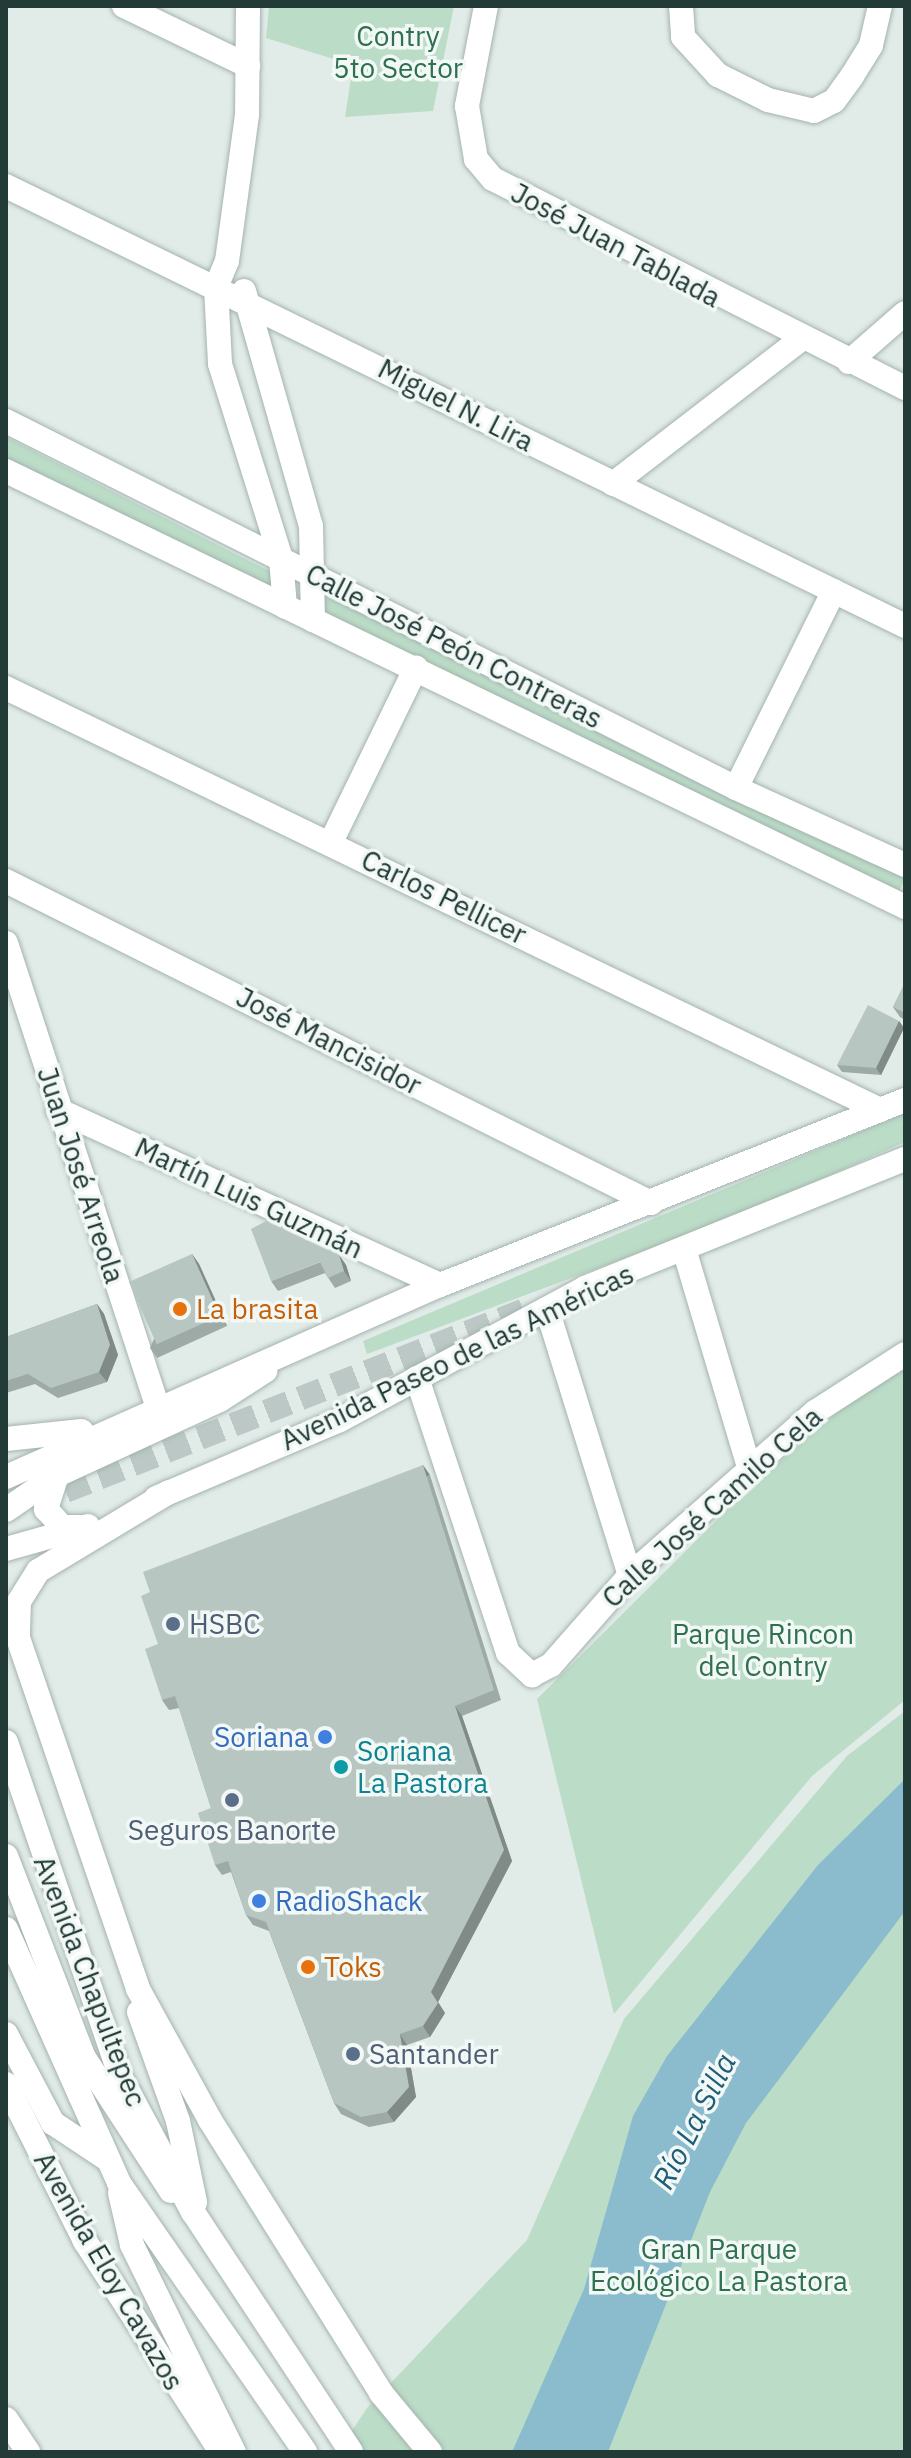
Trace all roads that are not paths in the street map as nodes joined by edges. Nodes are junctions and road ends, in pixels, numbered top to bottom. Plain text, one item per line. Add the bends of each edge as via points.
1 (124, 6) edge
2 (248, 6) edge
3 (486, 6) edge
4 (681, 6) edge
5 (880, 6) edge
6 (248, 66) junction
7 (6, 186) edge
8 (227, 261) junction
9 (216, 287) junction
10 (249, 300) junction
11 (905, 313) edge
12 (800, 340) junction
13 (849, 362) junction
14 (905, 388) edge
15 (6, 421) edge
16 (6, 471) edge
17 (613, 484) junction
18 (281, 559) junction
19 (315, 575) junction
20 (834, 591) junction
21 (285, 607) junction
22 (313, 620) junction
23 (905, 626) edge
24 (416, 668) junction
25 (6, 688) edge
26 (736, 788) junction
27 (331, 842) junction
28 (905, 865) edge
29 (6, 881) edge
30 (905, 907) edge
31 (6, 943) edge
32 (905, 1100) edge
33 (58, 1110) junction
34 (880, 1110) junction
35 (905, 1159) edge
36 (651, 1203) junction
37 (684, 1249) junction
38 (440, 1285) junction
39 (547, 1309) junction
40 (905, 1354) edge
41 (275, 1356) junction
42 (417, 1378) junction
43 (157, 1406) junction
44 (131, 1418) junction
45 (6, 1439) edge
46 (750, 1470) junction
47 (57, 1475) junction
48 (11, 1478) edge
49 (169, 1492) junction
50 (6, 1510) edge
51 (86, 1527) junction
52 (6, 1549) edge
53 (630, 1575) junction
54 (6, 1742) edge
55 (6, 1856) edge
56 (6, 1929) edge
57 (140, 1993) junction
58 (6, 2034) edge
59 (6, 2084) edge
60 (107, 2159) junction
61 (119, 2183) junction
62 (195, 2216) junction
63 (6, 2419) edge
64 (301, 2445) edge
65 (28, 2452) edge
66 (221, 2452) edge
67 (234, 2452) edge
68 (351, 2452) edge
69 (430, 2452) edge

1 - 6 street
2 - 6 street
3 - 12 street, José Juan Tablada via 467,106 476,159 493,179
4 - 5 street via 693,56 768,100 814,111 834,101 852,76 871,45
6 - 8 street
7 - 9 street, Miguel N. Lira
8 - 9 street
8 - 10 street
9 - 10 street, Miguel N. Lira
9 - 18 street via 226,388
10 - 17 street, Miguel N. Lira
10 - 19 street via 302,482
11 - 13 street
12 - 13 street, José Juan Tablada
12 - 17 street
13 - 14 street, José Juan Tablada
15 - 18 street, Calle José Peón Contreras
16 - 21 street, Calle José Peón Contreras
17 - 20 street, Miguel N. Lira
18 - 19 street, Calle José Peón Contreras
18 - 21 street
19 - 22 street
19 - 26 street, Calle José Peón Contreras
20 - 23 street, Miguel N. Lira
20 - 26 street
21 - 22 street, Calle José Peón Contreras
22 - 24 street, Calle José Peón Contreras
24 - 27 street
24 - 30 street, Calle José Peón Contreras
25 - 27 street, Carlos Pellicer
26 - 28 street, Calle José Peón Contreras
27 - 34 street, Carlos Pellicer
29 - 36 street, José Mancisidor
31 - 33 street, Juan José Arreola
32 - 34 street, Avenida Paseo de las Américas
33 - 38 street, Martín Luis Guzmán
33 - 43 street, Juan José Arreola
34 - 36 street, Avenida Paseo de las Américas
35 - 37 street, Avenida Paseo de las Américas
36 - 38 street, Avenida Paseo de las Américas
37 - 39 street, Avenida Paseo de las Américas
37 - 46 street
38 - 41 street, Avenida Paseo de las Américas
39 - 42 street, Avenida Paseo de las Américas
39 - 53 street
40 - 46 street, Calle José Camilo Cela via 864,1374
41 - 43 street, Avenida Paseo de las Américas
41 - 47 street via 262,1375 220,1400
42 - 49 street, Avenida Paseo de las Américas
42 - 53 street, Calle José Camilo Cela via 508,1653 532,1675 551,1665
43 - 44 street, Avenida Paseo de las Américas
44 - 45 street via 61,1436
44 - 48 street, Avenida Paseo de las Américas
46 - 53 street, Calle José Camilo Cela
47 - 50 street
47 - 51 street via 45,1499 49,1517 62,1527
49 - 51 street, Avenida Paseo de las Américas
49 - 57 street via 55,1555 23,1592 16,1618 53,1751
51 - 52 street, Avenida Paseo de las Américas
54 - 62 street, Avenida Chapultepec via 121,2078
55 - 62 street via 83,2056 140,2155
56 - 60 street, Avenida Chapultepec
57 - 62 street via 139,2014 178,2121
57 - 69 street via 210,2120 381,2393
58 - 60 street via 53,2123
59 - 66 street, Avenida Eloy Cavazos via 85,2241
60 - 61 street, Avenida Chapultepec
61 - 64 street, Avenida Chapultepec
61 - 67 street via 132,2245
62 - 68 street, Avenida Chapultepec
63 - 65 street

